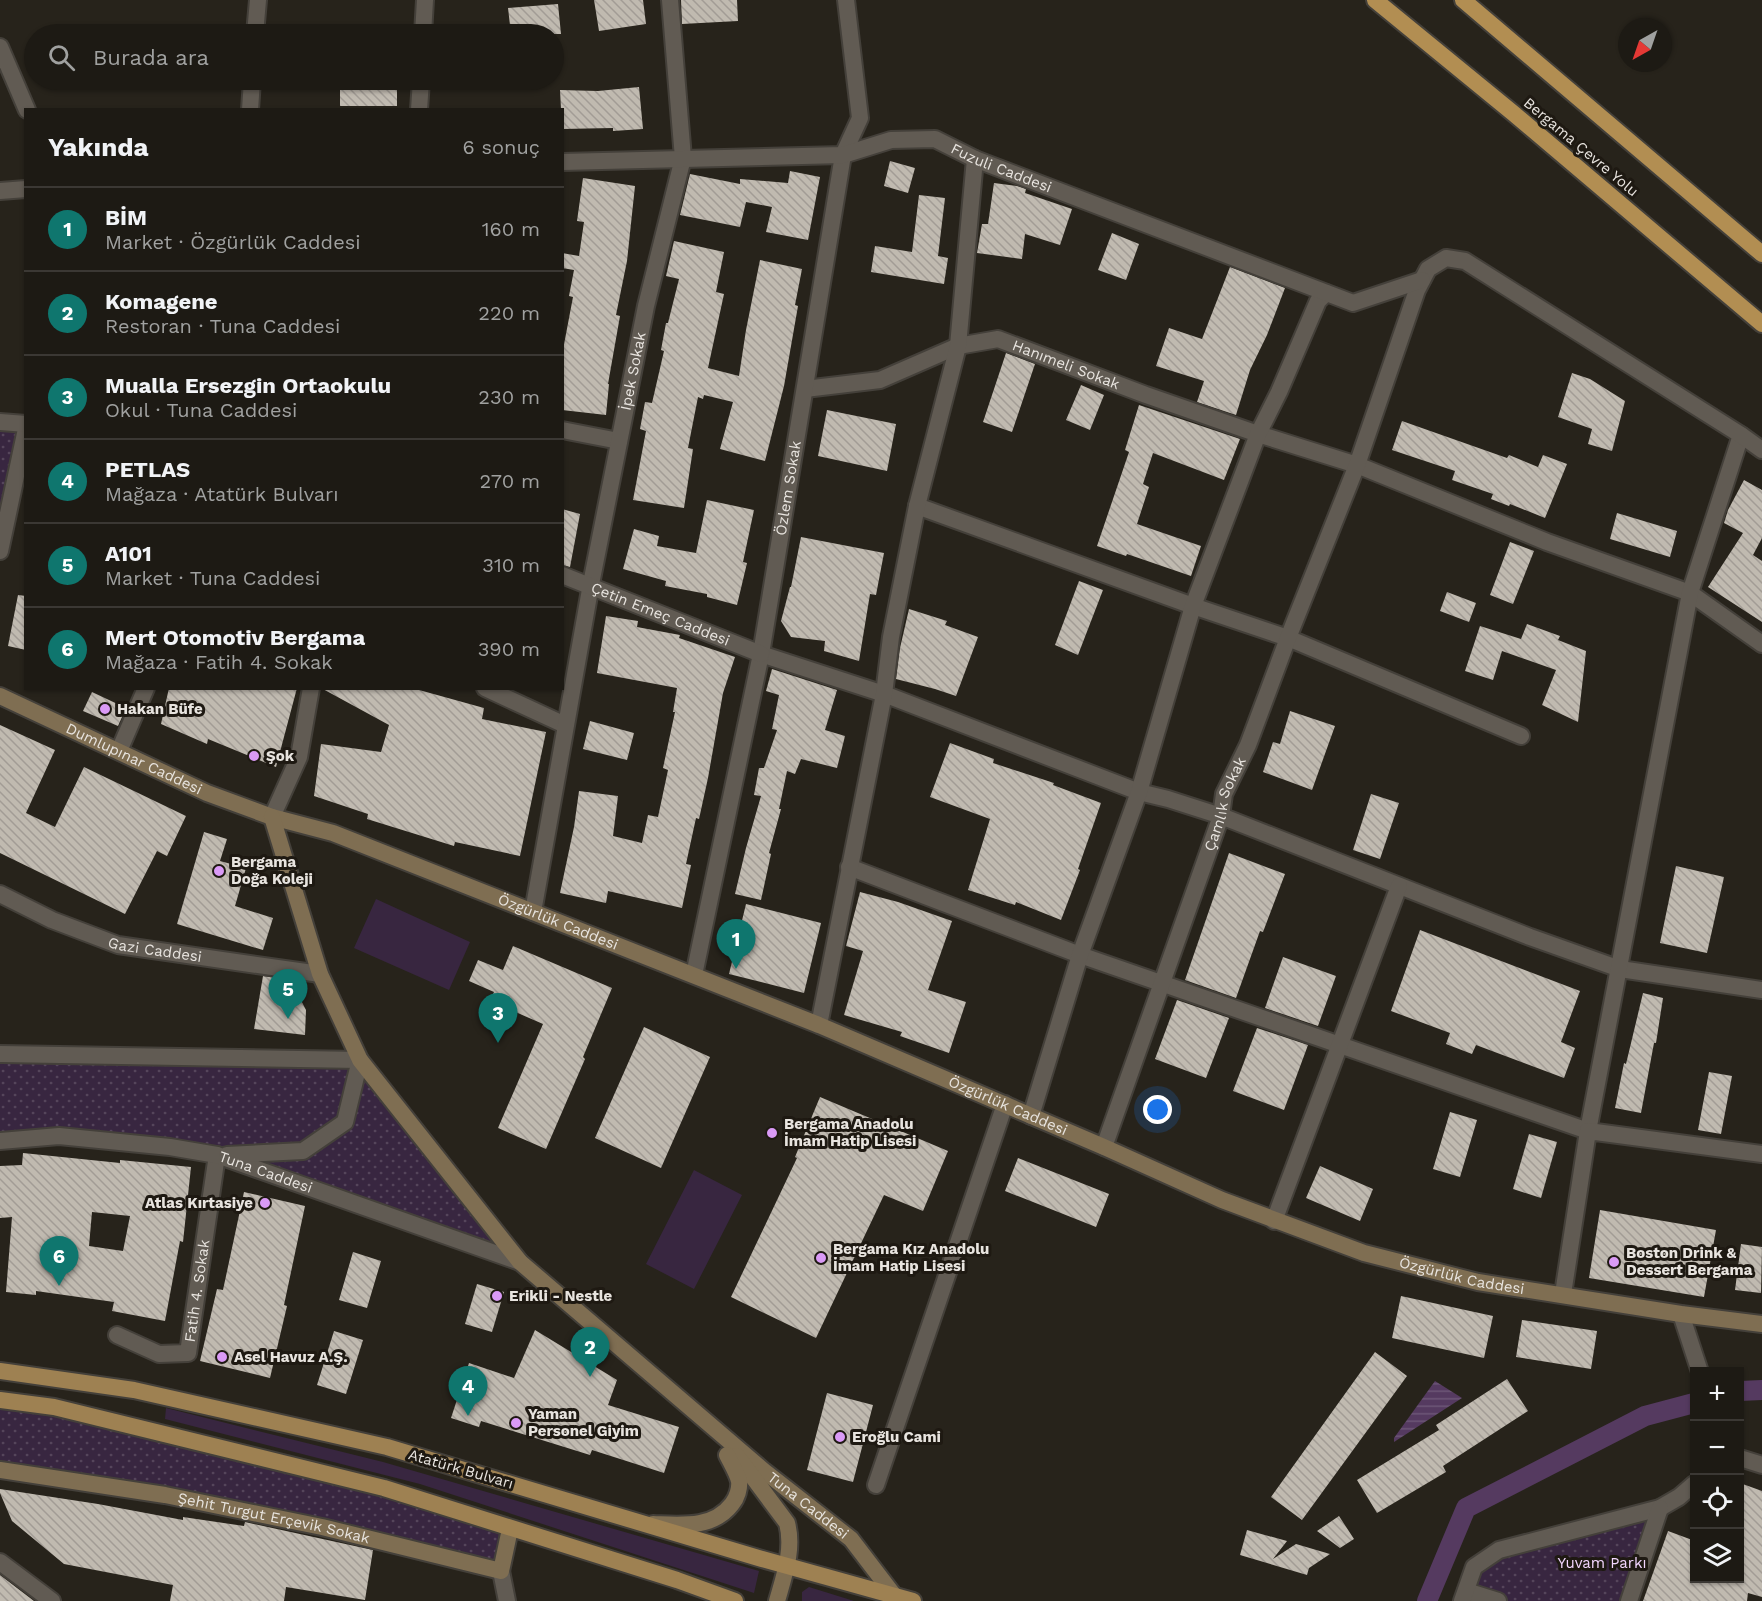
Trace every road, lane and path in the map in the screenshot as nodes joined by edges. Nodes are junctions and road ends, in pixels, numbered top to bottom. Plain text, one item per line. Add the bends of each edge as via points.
1 (258, 0) edge
2 (424, 0) edge
3 (670, 0) edge
4 (846, 0) edge
5 (1375, 0) edge
6 (1462, 0) edge
7 (256, 24) edge
8 (423, 24) edge
9 (0, 47) edge
10 (251, 90) edge
11 (420, 90) edge
12 (26, 108) edge
13 (250, 108) edge
14 (419, 108) edge
15 (843, 155) junction
16 (683, 158) junction
17 (975, 159) junction
18 (564, 162) edge
19 (24, 189) edge
20 (0, 191) edge
21 (1762, 254) edge
22 (1422, 280) junction
23 (1326, 293) junction
24 (1762, 324) edge
25 (958, 346) junction
26 (804, 389) junction
27 (0, 422) edge
28 (24, 424) edge
29 (564, 430) edge
30 (1258, 434) junction
31 (1741, 435) junction
32 (24, 438) edge
33 (619, 441) junction
34 (1762, 450) edge
35 (1357, 465) junction
36 (918, 506) junction
37 (0, 551) edge
38 (564, 576) edge
39 (591, 584) junction
40 (1690, 593) junction
41 (1193, 606) junction
42 (1288, 638) junction
43 (1762, 644) edge
44 (761, 654) junction
45 (145, 690) edge
46 (311, 690) edge
47 (489, 690) edge
48 (884, 694) junction
49 (0, 696) edge
50 (565, 725) junction
51 (1521, 736) dead end
52 (119, 751) junction
53 (1139, 792) junction
54 (1221, 816) junction
55 (272, 817) junction
56 (849, 867) junction
57 (1399, 886) junction
58 (0, 894) edge
59 (533, 912) junction
60 (1080, 955) junction
61 (1620, 969) junction
62 (320, 974) junction
63 (694, 975) junction
64 (1161, 983) junction
65 (1762, 990) edge
66 (819, 1025) junction
67 (1340, 1045) junction
68 (0, 1054) edge
69 (360, 1060) junction
70 (1005, 1104) junction
71 (1031, 1116) junction
72 (1588, 1131) junction
73 (0, 1141) edge
74 (1104, 1147) junction
75 (1762, 1154) edge
76 (217, 1155) junction
77 (1274, 1221) junction
78 (520, 1262) junction
79 (1563, 1294) junction
80 (1681, 1314) junction
81 (1762, 1324) edge
82 (117, 1335) dead end
83 (1699, 1367) edge
84 (0, 1371) edge
85 (0, 1400) edge
86 (714, 1427) junction
87 (1744, 1459) edge
88 (1762, 1465) edge
89 (0, 1470) edge
90 (876, 1485) dead end
91 (1690, 1488) edge
92 (1660, 1508) junction
93 (640, 1523) junction
94 (510, 1529) junction
95 (0, 1562) edge
96 (787, 1566) junction
97 (501, 1571) junction
98 (1464, 1596) edge
99 (892, 1597) edge
100 (52, 1601) edge
101 (507, 1601) edge
102 (735, 1601) edge
103 (777, 1601) edge
104 (913, 1601) edge
105 (1498, 1601) edge
106 (1629, 1601) edge

1 - 7 street
2 - 8 street
3 - 16 street, İpek Sokak
4 - 15 street, Özlem Sokak via 860,118
5 - 24 highway, Bergama Çevre Yolu
6 - 21 highway
9 - 12 street
10 - 13 street
11 - 14 street
15 - 16 street, Fuzuli Caddesi
15 - 17 street, Fuzuli Caddesi via 891,140 935,139
15 - 26 street, Özlem Sokak
16 - 18 street, Fuzuli Caddesi
16 - 33 street, İpek Sokak via 646,306
17 - 23 street, Fuzuli Caddesi
17 - 25 street
19 - 20 street
22 - 23 street, Fuzuli Caddesi via 1353,303
22 - 31 street via 1428,269 1446,258 1465,261
22 - 35 street, Çamlık Sokak
23 - 30 street via 1318,301
25 - 26 street, Hanımeli Sokak via 880,380
25 - 30 street, Hanımeli Sokak via 998,339
25 - 36 street
26 - 44 street, Özlem Sokak
27 - 28 street
29 - 33 street
30 - 35 street, Hanımeli Sokak
30 - 41 street
31 - 34 street
31 - 40 street
32 - 37 street
33 - 39 street, İpek Sokak
35 - 40 street, Hanımeli Sokak via 1547,542
35 - 42 street, Çamlık Sokak
36 - 41 street
36 - 48 street via 891,637
38 - 39 street, Çetin Emeç Caddesi
39 - 44 street, Çetin Emeç Caddesi
39 - 50 street, İpek Sokak
40 - 43 street, Hanımeli Sokak
40 - 61 street
41 - 42 street
41 - 53 street
42 - 51 street
42 - 54 street, Çamlık Sokak via 1248,745 1224,794
44 - 48 street, Çetin Emeç Caddesi
44 - 63 street, Özlem Sokak
45 - 52 street
46 - 55 street via 299,757
47 - 50 street
48 - 53 street, Çetin Emeç Caddesi
48 - 56 street
49 - 52 main road, Dumlupınar Caddesi
50 - 59 street, İpek Sokak
52 - 55 main road, Dumlupınar Caddesi via 207,793
53 - 54 street, Çetin Emeç Caddesi
53 - 60 street
54 - 57 street, Çetin Emeç Caddesi
54 - 64 street, Çamlık Sokak
55 - 59 main road, Özgürlük Caddesi via 333,833
55 - 62 main road, Tuna Caddesi
56 - 60 street
56 - 66 street
57 - 61 street, Çetin Emeç Caddesi
57 - 67 street
58 - 62 street, Gazi Caddesi via 52,920 118,945
59 - 63 main road, Özgürlük Caddesi
60 - 64 street
60 - 71 street
61 - 65 street, Çetin Emeç Caddesi
61 - 72 street
62 - 69 main road, Tuna Caddesi
63 - 66 main road, Özgürlük Caddesi
64 - 67 street
64 - 74 street, Çamlık Sokak
66 - 70 main road, Özgürlük Caddesi
67 - 72 street
67 - 77 street
68 - 69 street
69 - 76 street via 345,1122 303,1152
69 - 78 main road, Tuna Caddesi
70 - 71 main road, Özgürlük Caddesi
70 - 90 street
71 - 74 main road, Özgürlük Caddesi
72 - 75 street
72 - 79 street
73 - 76 street, Tuna Caddesi via 60,1136
74 - 77 main road, Özgürlük Caddesi
76 - 78 street, Tuna Caddesi
76 - 82 street, Fatih 4. Sokak via 188,1353 159,1354
77 - 79 main road, Özgürlük Caddesi via 1364,1254 1478,1282
78 - 86 main road, Tuna Caddesi
79 - 80 main road, Özgürlük Caddesi
80 - 81 main road, Özgürlük Caddesi
80 - 83 street
84 - 93 main road, Atatürk Bulvarı via 134,1390 387,1447
85 - 94 main road via 54,1407 384,1488
86 - 93 main road via 740,1483 736,1499 714,1519 690,1525
86 - 96 main road, Tuna Caddesi via 787,1523
86 - 99 main road, Tuna Caddesi via 851,1539
87 - 88 street
89 - 97 main road, Şehit Turgut Erçevik Sokak via 176,1497 322,1527
91 - 92 street
92 - 98 street via 1499,1550 1474,1567
92 - 106 street
93 - 96 main road, Atatürk Bulvarı
94 - 97 main road
94 - 102 main road
95 - 100 street
96 - 99 main road, Atatürk Bulvarı
96 - 103 main road, Tuna Caddesi
97 - 101 street
98 - 105 street
99 - 104 main road, Atatürk Bulvarı

